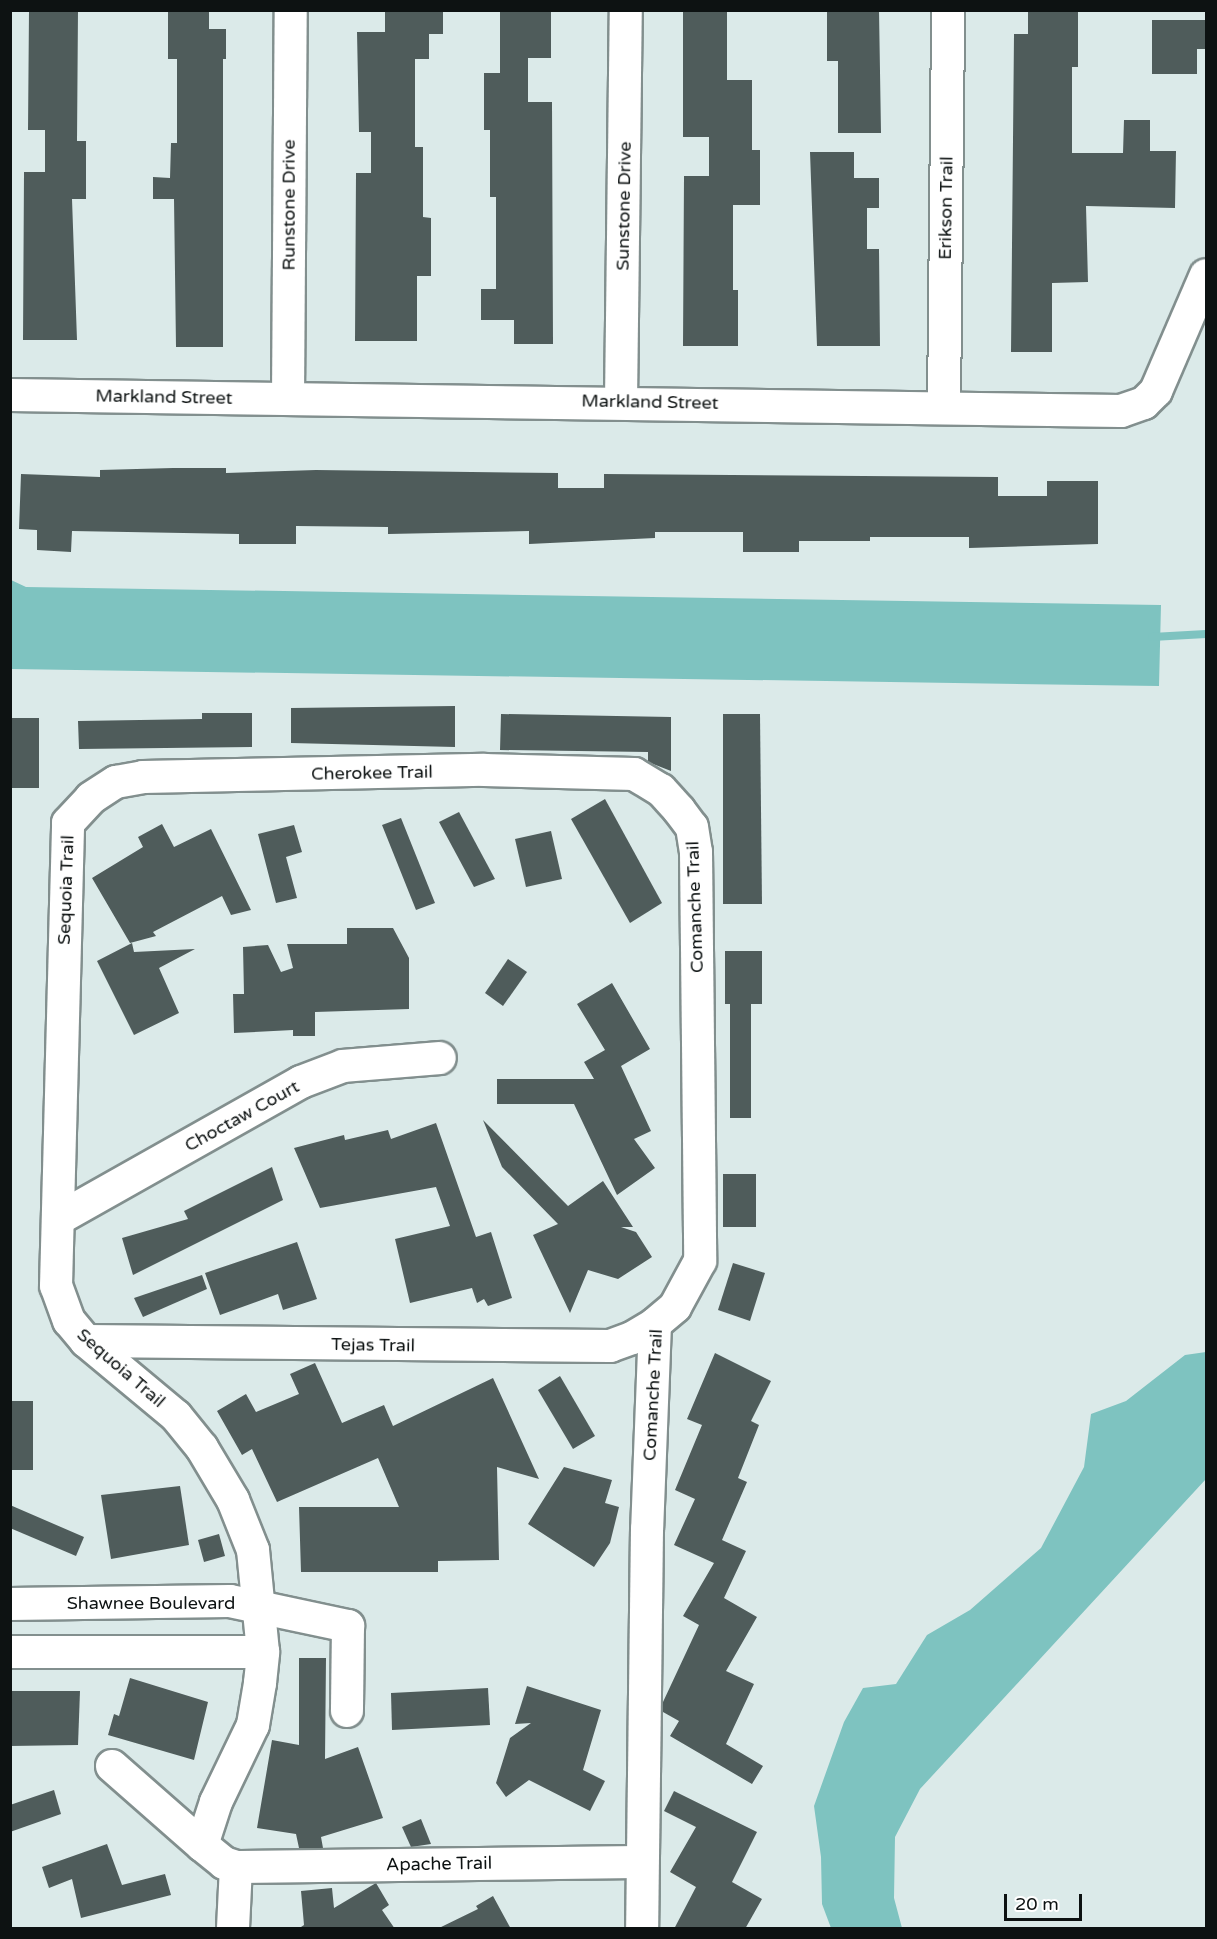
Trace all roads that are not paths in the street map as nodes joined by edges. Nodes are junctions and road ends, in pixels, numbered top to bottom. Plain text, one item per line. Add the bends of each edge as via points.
1 (291, 10) edge
2 (626, 10) edge
3 (948, 10) edge
4 (1206, 275) edge
5 (10, 395) edge
6 (288, 399) junction
7 (621, 402) junction
8 (944, 406) junction
9 (679, 810) joint
10 (68, 824) joint
11 (440, 1058) dead end
12 (58, 1219) junction
13 (655, 1324) junction
14 (86, 1341) junction
15 (10, 1604) edge
16 (258, 1605) junction
17 (10, 1652) edge
18 (263, 1652) junction
19 (347, 1711) dead end
20 (112, 1766) dead end
21 (202, 1845) junction
22 (642, 1862) junction
23 (236, 1867) junction
24 (233, 1929) edge
25 (642, 1929) edge

1 - 6 street, Runstone Drive
2 - 7 street, Sunstone Drive
3 - 8 street, Erikson Trail
4 - 8 street, Markland Street via 1168,371 1144,403 1120,411
5 - 6 street, Markland Street
6 - 7 street, Markland Street
7 - 8 street, Markland Street
9 - 10 street, Cherokee Trail via 661,790 634,774 597,771 155,777 116,782 91,798
9 - 13 street, Comanche Trail via 692,827 696,852 700,1261 675,1307
10 - 12 street, Sequoia Trail
11 - 12 street, Choctaw Court via 343,1066 301,1082
12 - 14 street, Sequoia Trail via 56,1286 69,1321
13 - 14 street, Tejas Trail via 610,1346
13 - 22 street, Comanche Trail
14 - 16 street, Sequoia Trail via 176,1416 202,1448 233,1500 253,1550
15 - 16 street, Shawnee Boulevard via 230,1601
16 - 18 street, Sequoia Trail
16 - 19 street, Shawnee Boulevard via 348,1626
17 - 18 street
18 - 21 street, Sequoia Trail via 253,1725 216,1802
20 - 21 street
21 - 23 street via 224,1863
22 - 23 street, Apache Trail
22 - 25 street, Comanche Trail
23 - 24 street

